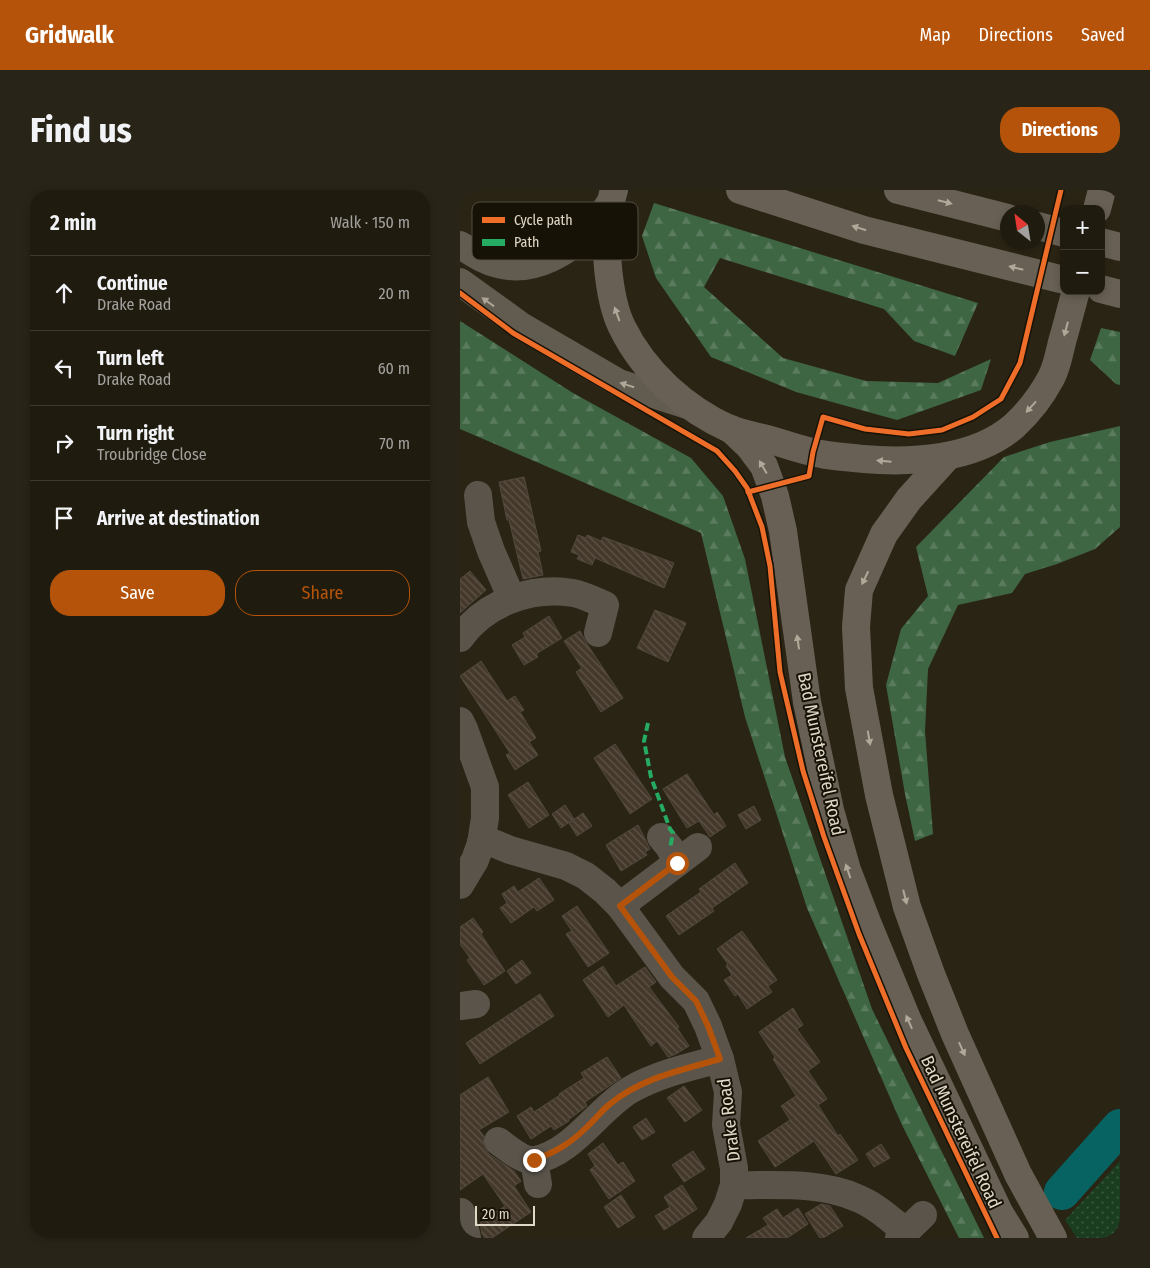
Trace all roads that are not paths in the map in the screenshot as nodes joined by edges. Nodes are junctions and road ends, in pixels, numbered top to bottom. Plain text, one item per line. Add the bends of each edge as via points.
1 (740, 190) edge
2 (898, 190) edge
3 (1102, 190) edge
4 (1099, 205) edge
5 (1000, 216) edge
6 (1045, 228) edge
7 (1060, 232) edge
8 (1105, 243) edge
9 (460, 245) edge
10 (1120, 247) edge
11 (472, 253) edge
12 (488, 260) edge
13 (546, 260) edge
14 (608, 260) edge
15 (1060, 279) edge
16 (460, 282) edge
17 (1105, 290) edge
18 (1120, 294) edge
19 (1075, 295) edge
20 (690, 406) junction
21 (731, 429) junction
22 (948, 456) junction
23 (478, 495) dead end
24 (470, 526) edge
25 (512, 599) junction
26 (598, 633) dead end
27 (460, 638) edge
28 (460, 721) edge
29 (661, 837) dead end
30 (481, 843) junction
31 (460, 885) edge
32 (620, 906) junction
33 (720, 1059) junction
34 (498, 1141) dead end
35 (734, 1185) junction
36 (909, 1228) edge
37 (706, 1238) edge
38 (1016, 1238) edge
39 (1053, 1238) edge

15 -> 1 highway via 864,230
2 -> 5 highway
3 - 4 highway
6 - 7 highway
8 - 10 highway
9 - 11 main road
12 - 13 main road via 520,267
20 -> 14 highway via 664,384 622,327 613,301
20 -> 16 main road via 619,383 521,326
17 - 18 highway
19 -> 22 highway via 1056,366 1037,400 1013,426 983,445
20 - 21 highway
22 -> 21 highway via 891,461 822,454
38 -> 21 highway, Bad Munstereifel Road via 999,1212 908,1021 847,870 830,810 807,702 776,496 764,466
22 -> 39 highway, Bad Munstereifel Road via 909,499 884,534 859,590 856,628 859,688 879,795 907,907 955,1034 1018,1174
23 - 24 street
24 - 25 street via 491,551
25 - 26 street via 540,592 573,593 605,605
25 - 27 street via 481,616
28 - 30 street via 484,787 485,818
29 - 32 street via 670,848 687,855
30 - 31 street
30 - 32 street, Drake Road via 492,842 566,866 586,876
32 - 33 street, Drake Road via 672,977 696,1001
33 - 34 street via 655,1078 630,1090 610,1104 536,1172 521,1156
33 - 35 street, Drake Road via 728,1092 726,1125
35 - 36 street via 837,1190 858,1198
35 - 37 street, Drake Road via 719,1222

